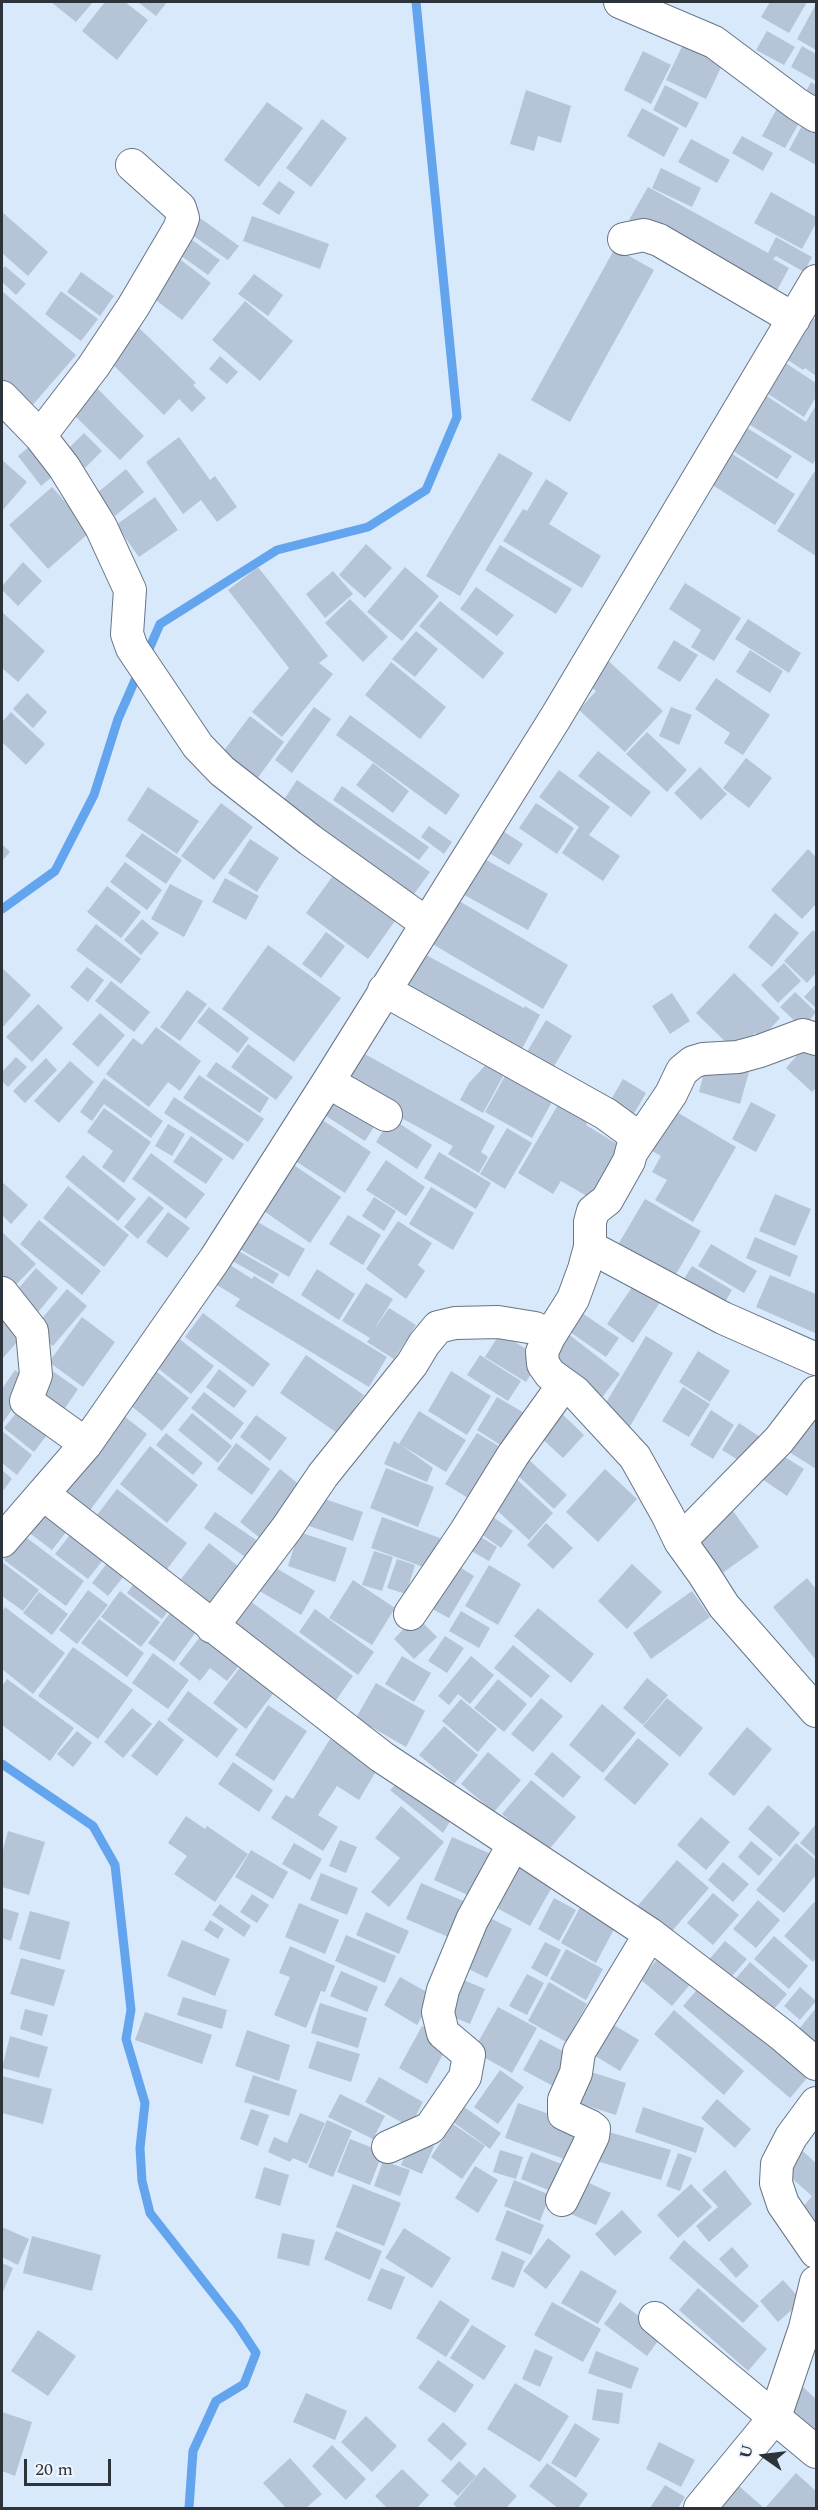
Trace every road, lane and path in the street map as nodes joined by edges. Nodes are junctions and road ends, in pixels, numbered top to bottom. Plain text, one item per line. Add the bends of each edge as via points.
1 (620, 2) edge
2 (816, 116) edge
3 (132, 165) dead end
4 (624, 239) dead end
5 (809, 298) edge
6 (2, 397) edge
7 (40, 436) junction
8 (426, 923) junction
9 (384, 990) junction
10 (816, 1039) edge
11 (328, 1083) junction
12 (386, 1115) dead end
13 (633, 1150) junction
14 (590, 1247) junction
15 (2, 1293) edge
16 (549, 1337) junction
17 (816, 1359) edge
18 (564, 1384) junction
19 (816, 1392) edge
20 (86, 1444) junction
21 (43, 1494) junction
22 (2, 1541) edge
23 (680, 1541) junction
24 (410, 1614) dead end
25 (212, 1627) junction
26 (816, 1711) edge
27 (513, 1845) junction
28 (650, 1934) junction
29 (816, 2064) edge
30 (816, 2103) edge
31 (388, 2147) dead end
32 (562, 2200) dead end
33 (816, 2252) edge
34 (816, 2282) edge
35 (656, 2318) dead end
36 (775, 2418) junction
37 (816, 2452) edge
38 (700, 2508) edge

1 - 2 street via 714,42
3 - 7 street via 180,208 183,218 133,307
4 - 5 street via 644,235
5 - 8 street via 556,717
6 - 7 street
7 - 8 street via 102,527 121,566 130,590 127,634 132,648 198,746 222,771 310,840
8 - 9 street
9 - 11 street
9 - 13 street via 606,1114 632,1133
10 - 13 street via 803,1035 760,1052 693,1062 682,1071
11 - 12 street
11 - 20 street via 215,1259
13 - 14 street via 607,1200 593,1211
14 - 16 street via 573,1299
14 - 17 street via 723,1318
15 - 20 street via 32,1331 36,1375 26,1401
16 - 18 street via 542,1352 543,1364
16 - 25 street via 535,1328 498,1322 438,1327
18 - 23 street via 635,1457
18 - 24 street
19 - 23 street via 779,1440
20 - 21 street
21 - 22 street
21 - 25 street
23 - 26 street via 724,1606
25 - 27 street via 382,1757
27 - 28 street
27 - 31 street via 472,1920 438,2012 443,2033 469,2055 465,2077 430,2128
28 - 29 street
28 - 32 street via 579,2052 576,2073 564,2100 564,2114 594,2129
30 - 33 street via 777,2164 776,2182 783,2204
34 - 36 street
35 - 36 street
36 - 37 street
36 - 38 street

